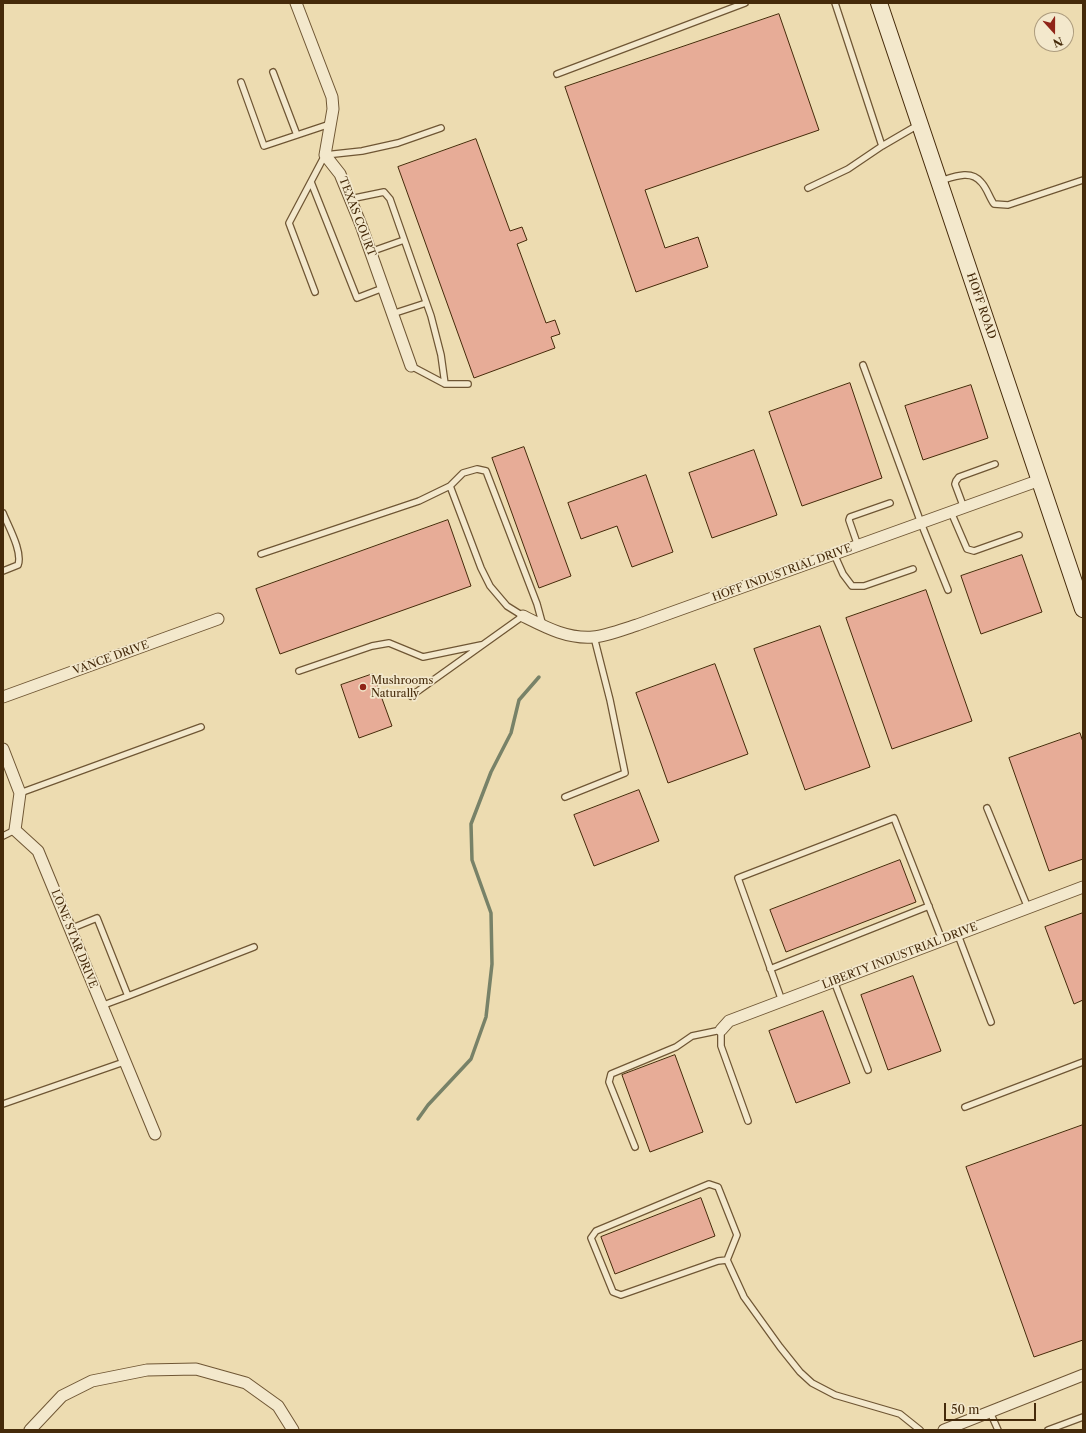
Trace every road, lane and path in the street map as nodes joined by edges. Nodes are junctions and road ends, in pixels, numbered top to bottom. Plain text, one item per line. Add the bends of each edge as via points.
1 (296, 3) edge
2 (745, 3) edge
3 (835, 3) edge
4 (879, 3) edge
5 (274, 72) dead end
6 (557, 74) dead end
7 (241, 82) dead end
8 (330, 124) junction
9 (920, 124) junction
10 (441, 128) dead end
11 (297, 135) junction
12 (882, 146) junction
13 (325, 155) junction
14 (1083, 180) edge
15 (939, 181) junction
16 (311, 182) junction
17 (808, 188) dead end
18 (350, 198) junction
19 (404, 240) junction
20 (370, 252) junction
21 (383, 288) junction
22 (315, 292) dead end
23 (426, 303) junction
24 (392, 314) junction
25 (863, 365) dead end
26 (411, 366) joint
27 (445, 384) junction
28 (468, 384) dead end
29 (995, 464) dead end
30 (1040, 480) junction
31 (450, 486) junction
32 (890, 503) dead end
33 (964, 508) junction
34 (951, 512) junction
35 (3, 513) edge
36 (921, 523) junction
37 (1019, 535) dead end
38 (858, 546) junction
39 (262, 554) dead end
40 (834, 554) junction
41 (913, 569) dead end
42 (3, 571) edge
43 (948, 590) dead end
44 (1083, 609) edge
45 (523, 616) junction
46 (218, 619) dead end
47 (544, 627) junction
48 (594, 637) junction
49 (483, 645) junction
50 (299, 671) dead end
51 (410, 696) dead end
52 (3, 697) edge
53 (201, 727) dead end
54 (3, 749) edge
55 (20, 793) junction
56 (565, 797) dead end
57 (987, 808) dead end
58 (15, 830) junction
59 (3, 836) edge
60 (1083, 887) edge
61 (929, 906) junction
62 (1028, 908) junction
63 (70, 929) junction
64 (958, 934) junction
65 (942, 940) junction
66 (254, 947) dead end
67 (770, 969) junction
68 (834, 981) junction
69 (128, 996) junction
70 (782, 1001) junction
71 (101, 1006) junction
72 (991, 1022) dead end
73 (721, 1030) junction
74 (124, 1062) junction
75 (1083, 1062) edge
76 (868, 1070) dead end
77 (3, 1104) edge
78 (965, 1107) dead end
79 (748, 1121) dead end
80 (155, 1134) dead end
81 (635, 1147) dead end
82 (727, 1260) junction
83 (1083, 1375) edge
84 (990, 1412) junction
85 (1083, 1416) edge
86 (30, 1430) edge
87 (293, 1430) edge
88 (920, 1430) edge
89 (944, 1430) edge
90 (998, 1430) edge
91 (1048, 1430) edge

1 - 8 street via 332,97
2 - 6 lane
3 - 12 lane
4 - 9 street, HOFF ROAD
5 - 11 lane
7 - 11 lane via 264,146
8 - 11 lane
8 - 13 street
9 - 12 lane
9 - 15 street, HOFF ROAD
10 - 13 lane via 398,143 362,151
12 - 17 lane via 848,169
13 - 16 lane
13 - 18 street, TEXAS COURT via 340,174
14 - 15 lane via 1008,205 994,204 981,181 971,175
15 - 30 street, HOFF ROAD
16 - 21 lane via 357,298
16 - 22 lane via 289,223
18 - 19 lane via 384,192 390,198
18 - 20 street, TEXAS COURT
19 - 20 lane
19 - 23 lane
20 - 21 street, TEXAS COURT
21 - 24 street, TEXAS COURT
23 - 24 lane
23 - 27 lane via 441,355
24 - 26 street, TEXAS COURT
25 - 36 lane
26 - 27 lane
27 - 28 lane
29 - 33 lane via 956,480 955,484
30 - 33 street, HOFF INDUSTRIAL DRIVE
30 - 44 street, HOFF ROAD
31 - 39 lane via 419,501
31 - 45 lane via 490,586 507,606
31 - 47 lane via 463,474 477,469 486,471
32 - 38 lane via 850,517
33 - 34 street, HOFF INDUSTRIAL DRIVE
34 - 36 street, HOFF INDUSTRIAL DRIVE
34 - 37 lane via 967,549 974,551
35 - 42 lane via 20,560 18,565
36 - 38 street, HOFF INDUSTRIAL DRIVE
36 - 43 lane
38 - 40 street, HOFF INDUSTRIAL DRIVE
40 - 41 lane via 852,586 864,586
40 - 48 street, HOFF INDUSTRIAL DRIVE via 637,625
45 - 47 street, HOFF INDUSTRIAL DRIVE
45 - 49 lane
46 - 52 street, VANCE DRIVE
47 - 48 street, HOFF INDUSTRIAL DRIVE via 572,637
48 - 56 lane via 625,773
49 - 50 lane via 423,657 389,643 372,646
49 - 51 lane
53 - 55 lane
54 - 55 street
55 - 58 street
57 - 62 lane
58 - 59 lane
58 - 63 street, LONE STAR DRIVE via 38,851
60 - 62 street, LIBERTY INDUSTRIAL DRIVE
61 - 65 lane
61 - 67 lane
61 - 67 lane via 894,818 738,878
62 - 64 street, LIBERTY INDUSTRIAL DRIVE
63 - 69 lane via 97,918
63 - 71 street, LONE STAR DRIVE
64 - 65 street, LIBERTY INDUSTRIAL DRIVE
64 - 72 lane
65 - 68 street, LIBERTY INDUSTRIAL DRIVE
66 - 69 lane
67 - 70 lane
68 - 70 street, LIBERTY INDUSTRIAL DRIVE
68 - 76 lane
69 - 71 lane
70 - 73 street, LIBERTY INDUSTRIAL DRIVE via 730,1021
71 - 74 street, LONE STAR DRIVE
73 - 79 lane via 721,1046
73 - 81 lane via 692,1036 676,1047 611,1074 609,1082
74 - 77 lane
74 - 80 street, LONE STAR DRIVE
75 - 78 lane
82 - 82 lane via 621,1295 613,1292 591,1238 596,1231 708,1184 718,1188 737,1235
82 - 88 lane via 744,1297 780,1347 812,1383 835,1395 900,1414
83 - 84 street
84 - 89 street
84 - 90 lane
85 - 91 lane
86 - 87 street via 62,1396 92,1381 147,1370 196,1369 246,1383 278,1406

